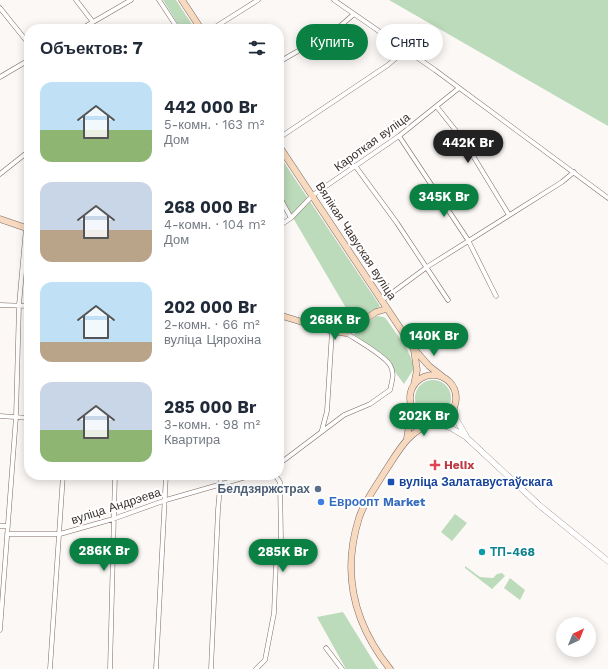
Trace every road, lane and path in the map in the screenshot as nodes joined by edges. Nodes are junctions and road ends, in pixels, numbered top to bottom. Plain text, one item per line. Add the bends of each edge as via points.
1 (76, 0) edge
2 (131, 0) edge
3 (159, 0) edge
4 (182, 0) edge
5 (258, 0) edge
6 (334, 0) edge
7 (0, 8) edge
8 (354, 14) junction
9 (93, 22) junction
10 (90, 24) edge
11 (175, 24) edge
12 (199, 24) edge
13 (220, 24) edge
14 (376, 30) edge
15 (24, 38) edge
16 (284, 59) edge
17 (394, 60) edge
18 (419, 60) edge
19 (24, 63) edge
20 (0, 77) edge
21 (459, 88) junction
22 (437, 107) junction
23 (284, 135) edge
24 (399, 136) junction
25 (284, 153) edge
26 (24, 155) edge
27 (356, 167) junction
28 (574, 172) junction
29 (0, 174) edge
30 (312, 195) junction
31 (608, 198) edge
32 (284, 205) edge
33 (509, 215) junction
34 (291, 218) junction
35 (0, 219) edge
36 (284, 223) edge
37 (24, 227) edge
38 (468, 240) junction
39 (24, 266) edge
40 (426, 267) junction
41 (496, 296) dead end
42 (448, 300) dead end
43 (381, 301) junction
44 (0, 305) edge
45 (20, 305) junction
46 (24, 305) edge
47 (386, 309) junction
48 (284, 316) edge
49 (332, 331) junction
50 (346, 333) junction
51 (414, 349) junction
52 (443, 377) junction
53 (414, 385) junction
54 (412, 407) junction
55 (454, 407) junction
56 (0, 416) edge
57 (16, 417) junction
58 (24, 418) edge
59 (433, 422) junction
60 (322, 430) junction
61 (466, 437) junction
62 (407, 438) junction
63 (284, 460) edge
64 (63, 480) edge
65 (116, 480) edge
66 (166, 480) edge
67 (221, 480) edge
68 (233, 480) edge
69 (279, 480) edge
70 (221, 483) junction
71 (166, 500) junction
72 (113, 519) junction
73 (0, 526) edge
74 (8, 526) junction
75 (7, 534) junction
76 (60, 534) junction
77 (608, 561) edge
78 (0, 630) edge
79 (326, 648) dead end
80 (50, 669) edge
81 (110, 669) edge
82 (156, 669) edge
83 (211, 669) edge
84 (256, 669) edge
85 (342, 669) edge
86 (390, 669) edge

1 - 9 street
2 - 9 street
3 - 11 street
4 - 12 main road
5 - 13 street
6 - 8 street
7 - 15 street
8 - 14 street
8 - 16 street via 338,28
9 - 10 street
17 - 23 street
18 - 21 street
19 - 20 street
21 - 22 street, Кароткая вуліца
21 - 28 street
22 - 24 street, Кароткая вуліца
22 - 33 street via 464,142
24 - 27 street, Кароткая вуліца
24 - 38 street
25 - 30 main road, Вялікая Чавуская вуліца
26 - 29 street
27 - 30 street, Кароткая вуліца
27 - 40 street
28 - 31 street
28 - 33 street
30 - 34 street, Кароткая вуліца
30 - 43 main road, Вялікая Чавуская вуліца
32 - 34 street
33 - 38 street
34 - 36 street, Кароткая вуліца
35 - 37 main road
38 - 40 street
38 - 41 street
39 - 45 street
40 - 42 street
40 - 43 street
43 - 47 main road, Вялікая Чавуская вуліца
44 - 45 street
45 - 46 street
45 - 57 street
47 - 50 main road via 376,312
47 - 51 main road, Вялікая Чавуская вуліца
48 - 49 main road
49 - 50 main road
49 - 60 street via 327,411
50 - 60 street via 390,364 393,377 390,390
51 - 52 main road, Вялікая Чавуская вуліца
51 - 53 main road, Вялікая Чавуская вуліца via 417,362
52 - 53 main road via 429,376
52 - 55 main road via 453,387 456,401
53 - 54 main road via 411,393
54 - 59 main road via 421,418
54 - 62 main road
55 - 59 main road via 448,415
55 - 61 street via 456,419
56 - 57 street
57 - 58 street
57 - 74 street
59 - 61 street
59 - 62 main road
60 - 63 street
61 - 77 street via 546,512
62 - 86 main road via 365,504 352,546 351,569 355,603 362,626
64 - 76 street
65 - 72 street
66 - 71 street
67 - 70 street
68 - 70 street, вуліца Андрэева
69 - 84 street via 281,540 276,562 274,613 264,660
70 - 71 street, вуліца Андрэева
70 - 83 street
71 - 72 street, вуліца Андрэева
71 - 82 street
72 - 76 street, вуліца Андрэева
72 - 81 street
73 - 74 street
74 - 75 street
75 - 76 street, вуліца Андрэева
75 - 78 street
76 - 80 street
79 - 85 street

